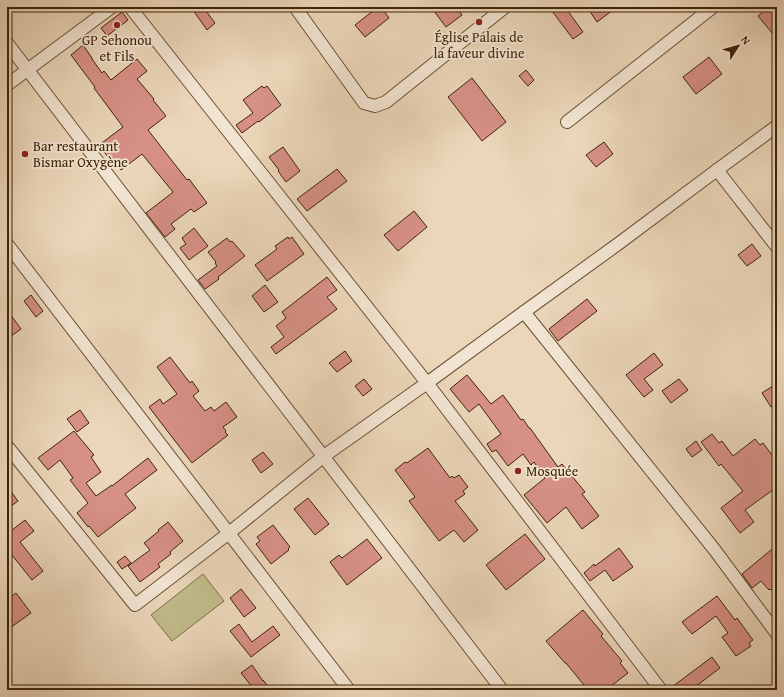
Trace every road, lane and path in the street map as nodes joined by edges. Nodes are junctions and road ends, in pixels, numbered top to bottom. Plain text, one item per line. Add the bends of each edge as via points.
1 (112, 7) edge
2 (130, 7) edge
3 (505, 7) edge
4 (713, 7) edge
5 (297, 8) edge
6 (7, 42) edge
7 (28, 70) junction
8 (7, 85) edge
9 (567, 122) dead end
10 (777, 126) edge
11 (717, 170) junction
12 (7, 244) edge
13 (777, 247) edge
14 (524, 312) junction
15 (427, 383) junction
16 (7, 446) edge
17 (324, 456) junction
18 (229, 533) junction
19 (777, 634) edge
20 (349, 690) edge
21 (502, 690) edge
22 (661, 690) edge

1 - 7 street
2 - 15 street
3 - 5 street via 386,102 375,106 364,103
4 - 9 street
6 - 7 street
7 - 8 street
7 - 17 street
10 - 11 street
11 - 13 street
11 - 14 street
12 - 18 street
14 - 15 street
14 - 19 street via 714,549
15 - 17 street
15 - 22 street
16 - 18 street via 135,606
17 - 18 street
17 - 21 street
18 - 20 street

